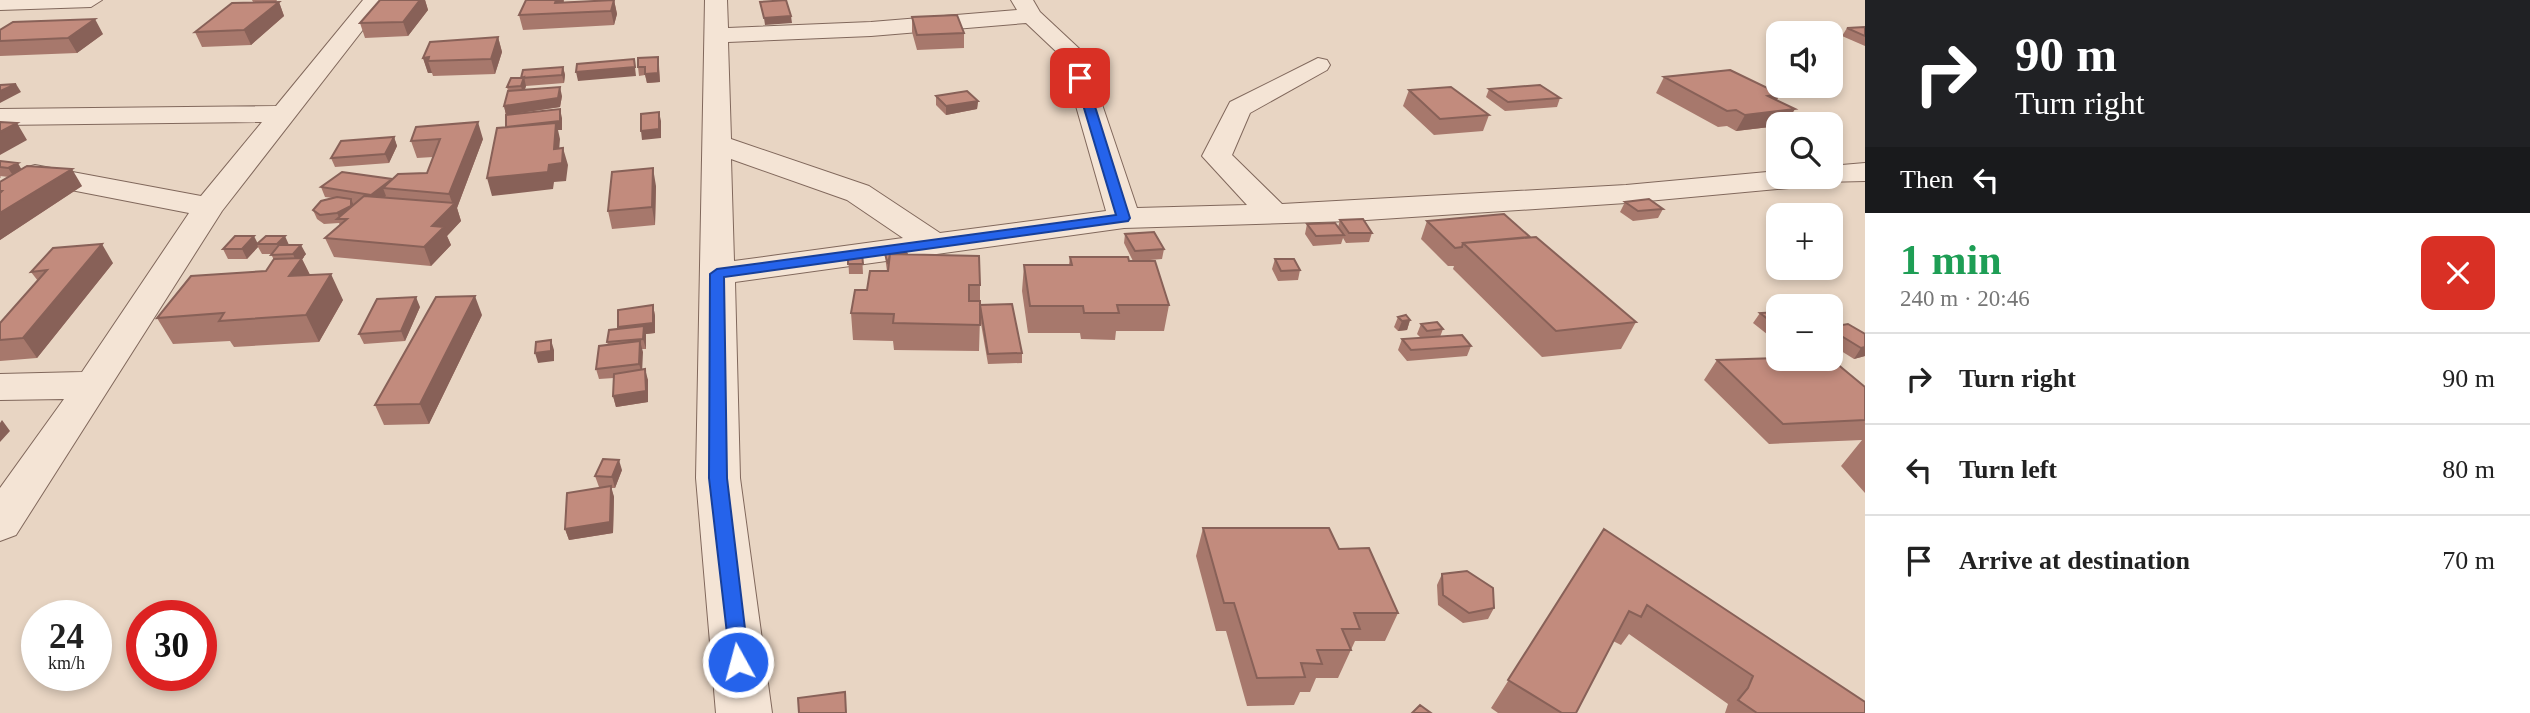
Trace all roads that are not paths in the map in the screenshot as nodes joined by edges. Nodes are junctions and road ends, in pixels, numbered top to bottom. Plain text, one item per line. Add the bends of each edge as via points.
1 (90, 0) edge
2 (375, 0) edge
3 (41, 1) edge
4 (0, 3) edge
5 (1027, 8) edge
6 (716, 18) edge
7 (1, 27) edge
8 (1318, 65) dead end
9 (284, 114) junction
10 (0, 117) edge
11 (717, 144) junction
12 (1865, 172) edge
13 (35, 174) edge
14 (1843, 174) edge
15 (1766, 181) edge
16 (209, 207) junction
17 (1273, 213) junction
18 (1124, 218) junction
19 (932, 243) junction
20 (717, 274) junction
21 (94, 385) junction
22 (0, 387) edge
23 (0, 523) edge
24 (744, 713) edge

1 - 3 street
2 - 9 street
3 - 4 street
3 - 7 street
5 - 6 street via 871,29
5 - 18 street via 1073,54
6 - 11 street
8 - 17 street via 1239,108 1217,156
9 - 10 street
9 - 16 street
11 - 19 street via 858,193
11 - 20 street
12 - 14 street
13 - 16 street
15 - 17 street via 1626,194
16 - 21 street
17 - 18 street
18 - 19 street
19 - 20 street
20 - 24 street via 718,478
21 - 22 street
21 - 23 street

